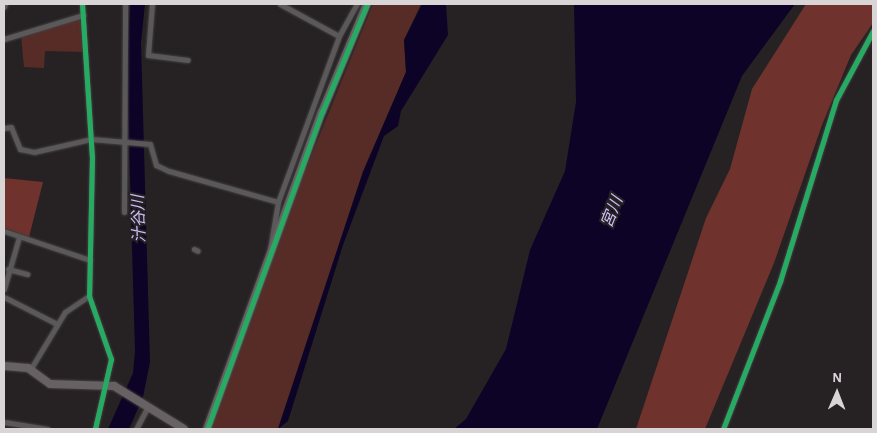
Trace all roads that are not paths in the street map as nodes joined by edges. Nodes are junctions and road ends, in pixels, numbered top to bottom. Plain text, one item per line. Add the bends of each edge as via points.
1 (5, 4) edge
2 (82, 4) edge
3 (125, 4) edge
4 (152, 4) edge
5 (280, 4) edge
6 (357, 4) edge
7 (367, 4) edge
8 (4, 8) edge
9 (83, 15) junction
10 (873, 31) edge
11 (339, 36) junction
12 (4, 39) edge
13 (188, 60) dead end
14 (4, 128) edge
15 (91, 139) junction
16 (124, 141) junction
17 (278, 202) junction
18 (124, 212) dead end
19 (4, 231) edge
20 (19, 237) junction
21 (270, 257) junction
22 (90, 260) junction
23 (8, 268) junction
24 (27, 274) dead end
25 (4, 289) edge
26 (89, 296) junction
27 (4, 297) edge
28 (57, 324) junction
29 (4, 366) edge
30 (30, 370) junction
31 (108, 385) junction
32 (147, 405) junction
33 (4, 422) edge
34 (47, 429) edge
35 (95, 429) edge
36 (136, 429) edge
37 (184, 429) edge
38 (208, 429) edge
39 (723, 429) edge

1 - 8 street
2 - 9 street
3 - 16 street
4 - 13 street via 148,55
5 - 11 street
6 - 11 street
7 - 21 street
9 - 12 street
9 - 15 street
10 - 39 street via 836,100 780,281
11 - 17 street
14 - 15 street via 11,127 20,149 34,152
15 - 16 street
15 - 22 street
16 - 17 street via 146,144 156,165 169,171
16 - 18 street
17 - 21 street
19 - 20 street
20 - 22 street
20 - 23 street
21 - 38 street
22 - 26 street
23 - 24 street
23 - 25 street
26 - 28 street via 74,303
26 - 31 street via 110,350
27 - 28 street
28 - 30 street
29 - 30 street
30 - 31 street via 50,384
31 - 32 street
31 - 35 street
32 - 36 street
32 - 37 street
33 - 34 street

